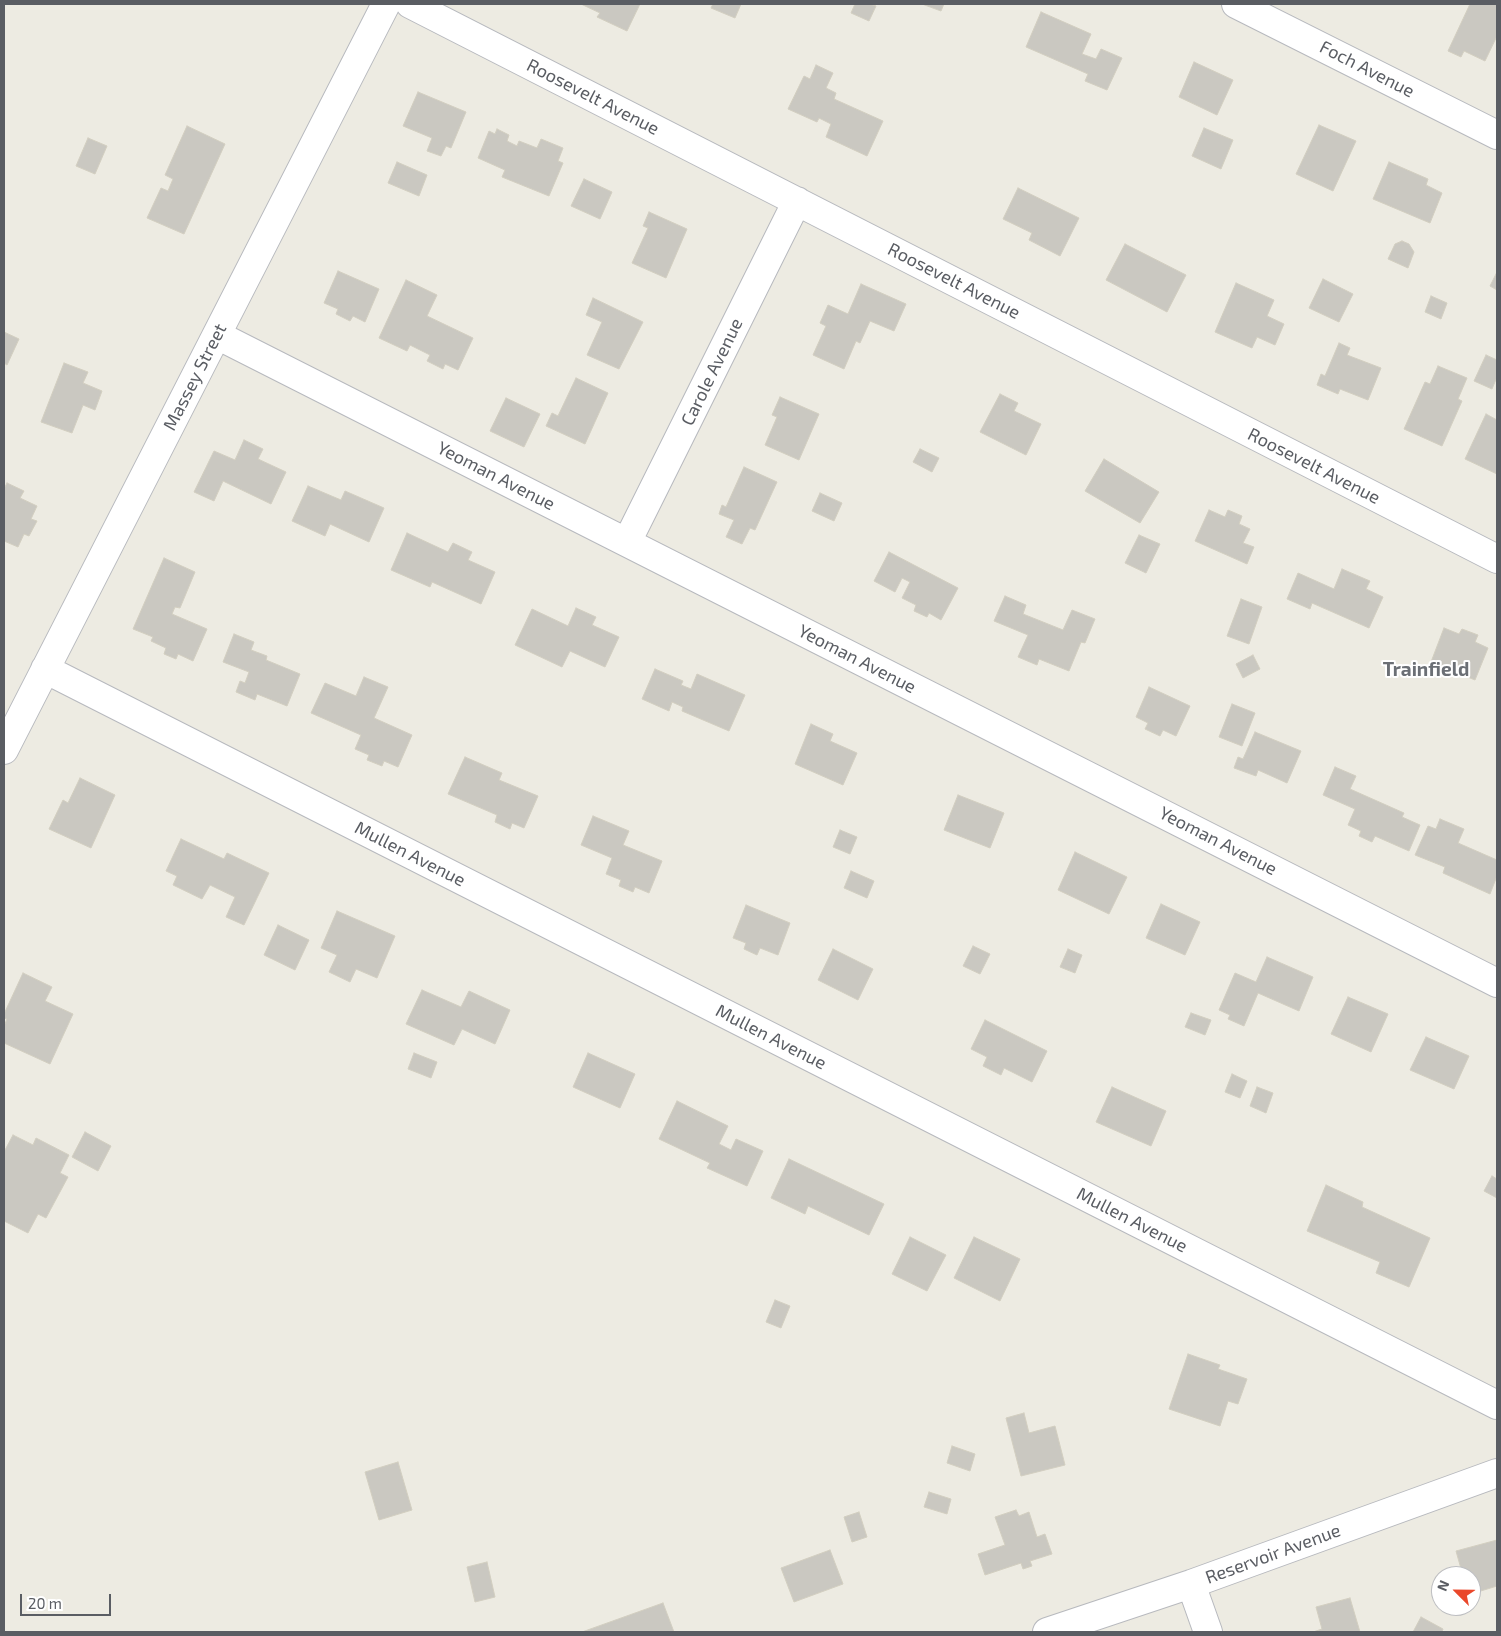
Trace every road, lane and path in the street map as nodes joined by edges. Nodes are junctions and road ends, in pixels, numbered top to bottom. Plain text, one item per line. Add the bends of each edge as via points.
1 (386, 4) edge
2 (410, 4) edge
3 (1236, 4) edge
4 (1497, 135) edge
5 (797, 201) junction
6 (216, 335) junction
7 (627, 542) junction
8 (1497, 559) edge
9 (45, 669) junction
10 (4, 750) edge
11 (1497, 983) edge
12 (1497, 1405) edge
13 (1497, 1473) edge
14 (1191, 1584) junction
15 (1047, 1632) edge
16 (1208, 1632) edge

1 - 6 street, Massey Street
2 - 5 street, Roosevelt Avenue
3 - 4 street, Foch Avenue
5 - 7 street, Carole Avenue
5 - 8 street, Roosevelt Avenue
6 - 7 street, Yeoman Avenue
6 - 9 street, Massey Street
7 - 11 street, Yeoman Avenue
9 - 10 street, Massey Street
9 - 12 street, Mullen Avenue
13 - 14 street, Reservoir Avenue
14 - 15 street, Reservoir Avenue
14 - 16 street

